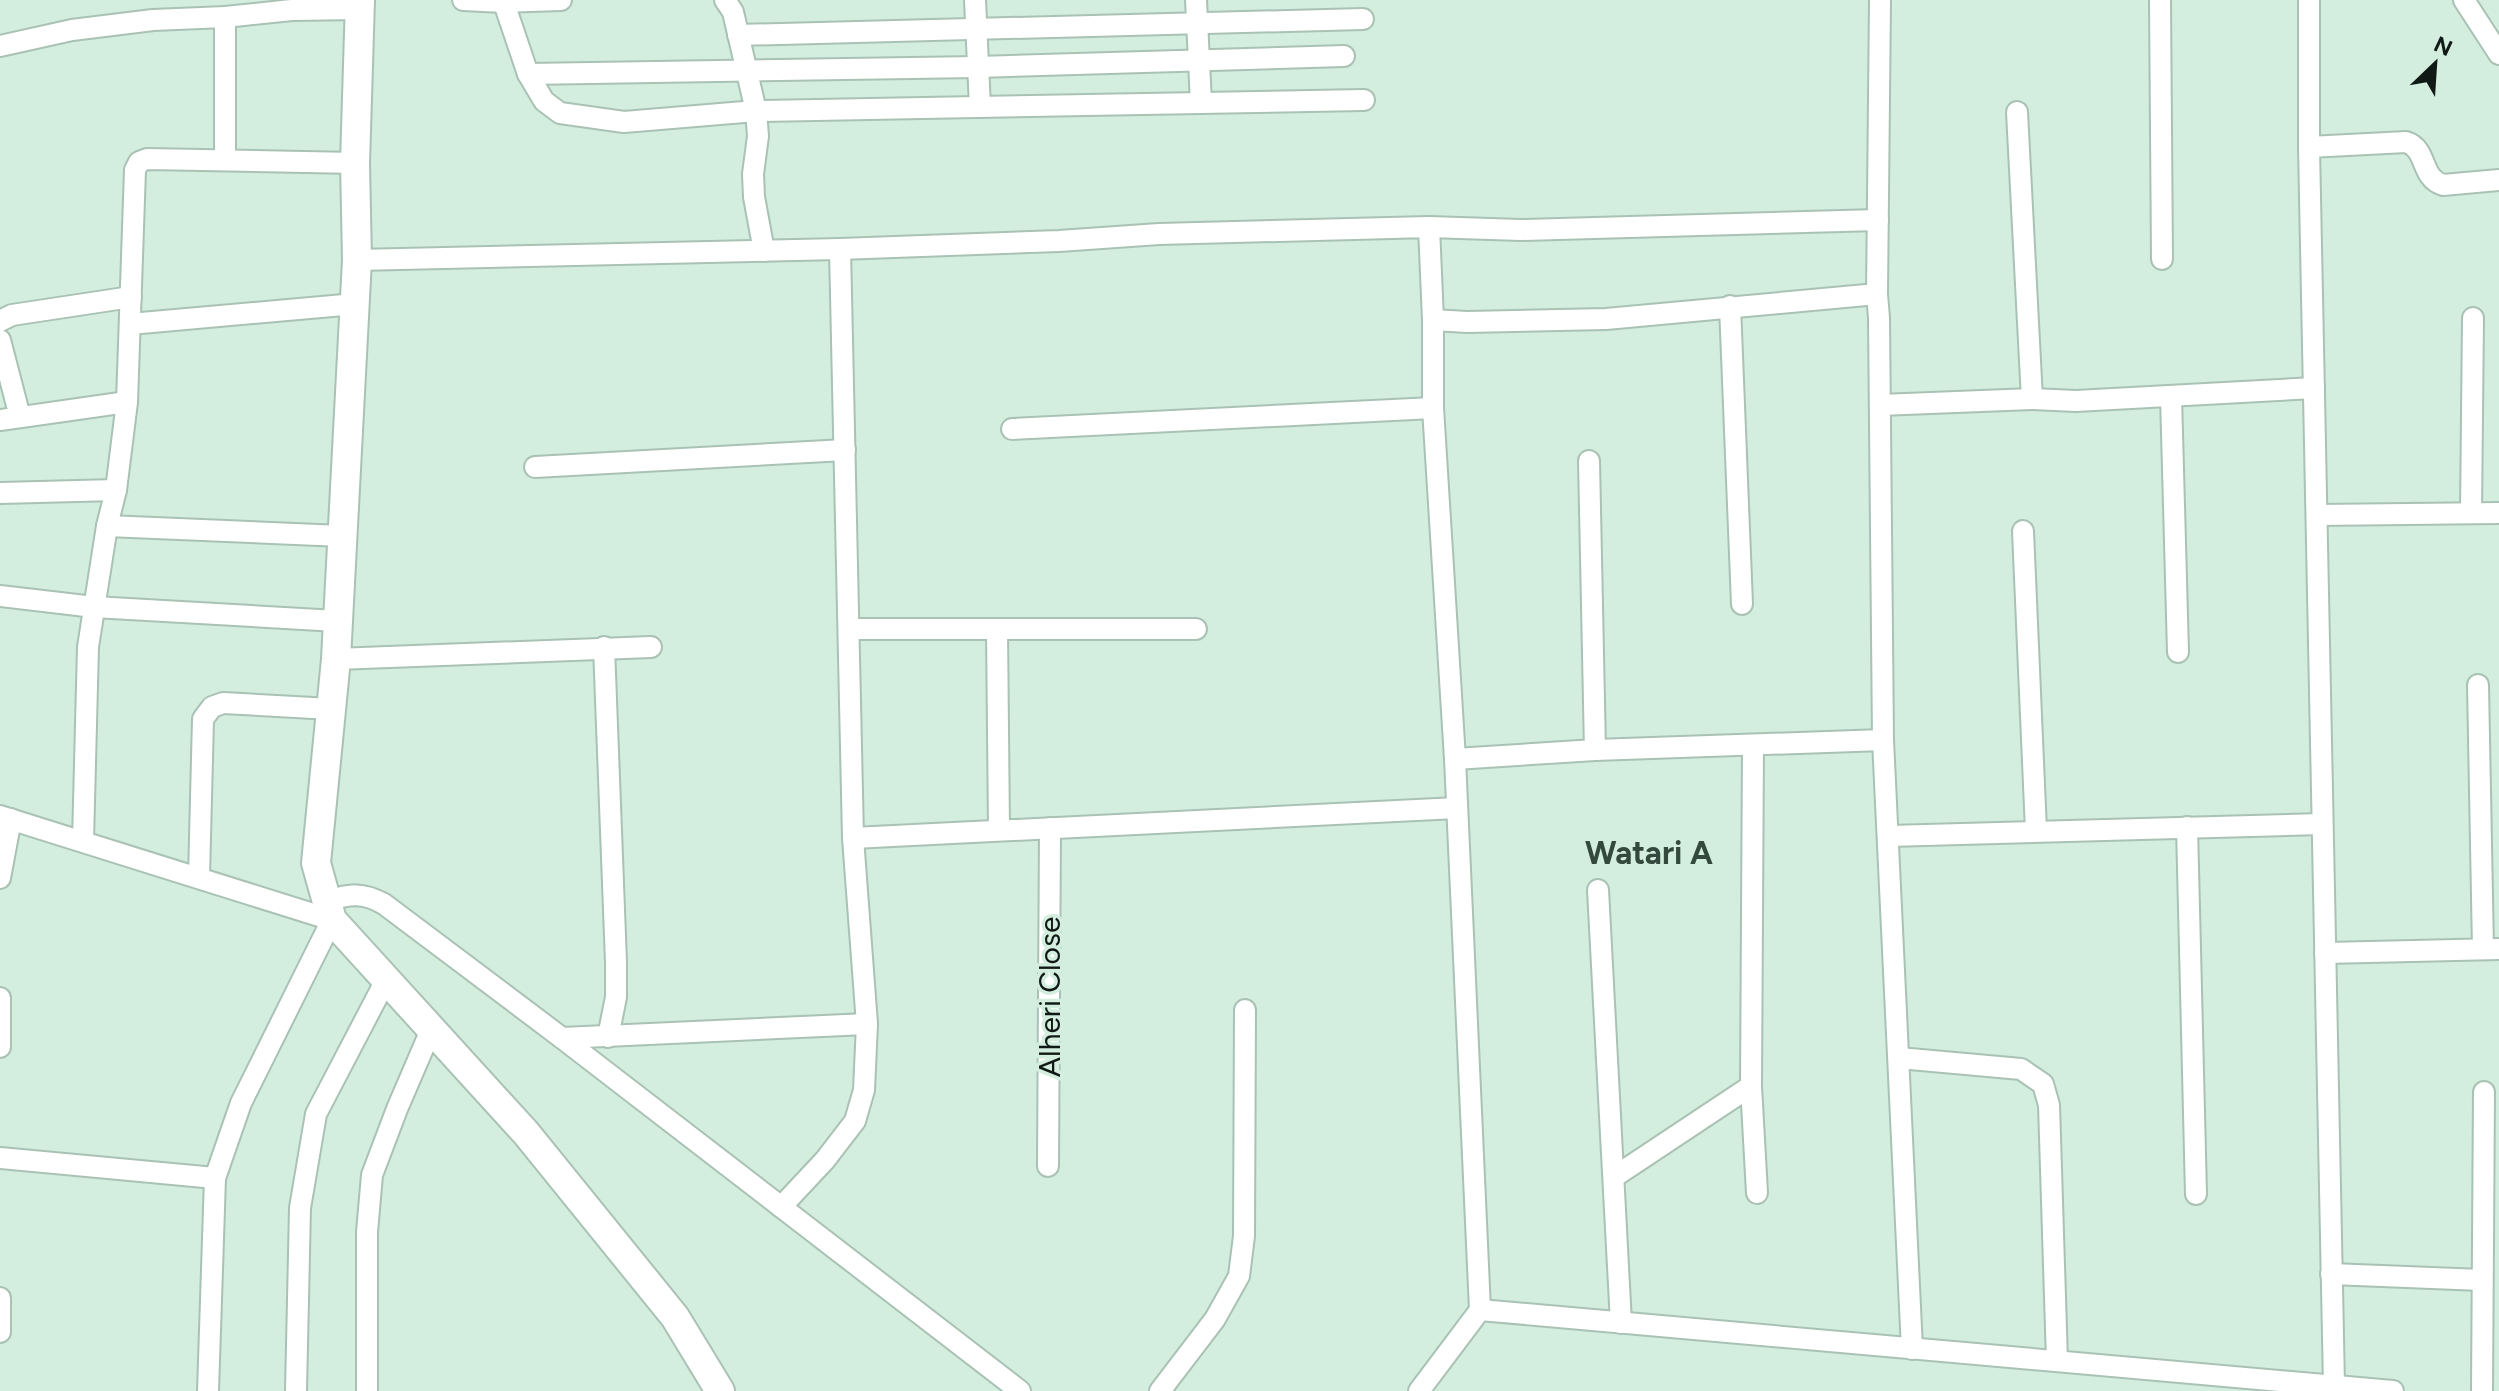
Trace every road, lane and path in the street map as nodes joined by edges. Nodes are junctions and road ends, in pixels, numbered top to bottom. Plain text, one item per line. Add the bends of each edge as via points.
1 (463, 0) edge
2 (561, 0) edge
3 (725, 0) edge
4 (975, 0) edge
5 (1196, 0) edge
6 (1880, 0) edge
7 (2160, 0) edge
8 (2309, 0) edge
9 (2464, 0) edge
10 (503, 1) edge
11 (360, 4) edge
12 (225, 17) junction
13 (1363, 19) dead end
14 (1197, 22) junction
15 (976, 28) junction
16 (738, 35) junction
17 (0, 46) edge
18 (2499, 54) edge
19 (1344, 56) dead end
20 (1199, 59) junction
21 (978, 67) junction
22 (746, 68) junction
23 (528, 74) junction
24 (1364, 100) dead end
25 (1201, 103) junction
26 (980, 107) junction
27 (756, 111) junction
28 (2017, 112) dead end
29 (2309, 147) junction
30 (225, 160) junction
31 (355, 163) junction
32 (2499, 180) edge
33 (1878, 220) junction
34 (1429, 227) junction
35 (840, 249) junction
36 (764, 251) junction
37 (2162, 259) dead end
38 (357, 260) junction
39 (1877, 294) junction
40 (131, 297) junction
41 (355, 304) junction
42 (1730, 306) junction
43 (2473, 318) dead end
44 (1433, 320) junction
45 (0, 321) edge
46 (130, 324) junction
47 (0, 340) edge
48 (2314, 388) junction
49 (2171, 396) junction
50 (2032, 399) junction
51 (127, 402) junction
52 (1880, 405) junction
53 (1433, 408) junction
54 (10, 419) edge
55 (1012, 429) dead end
56 (845, 450) junction
57 (1589, 461) dead end
58 (535, 467) dead end
59 (116, 490) junction
60 (0, 493) edge
61 (2471, 513) junction
62 (2499, 513) edge
63 (2317, 515) junction
64 (107, 526) junction
65 (2023, 531) dead end
66 (342, 536) junction
67 (0, 596) edge
68 (1742, 604) dead end
69 (94, 607) junction
70 (337, 621) junction
71 (849, 629) junction
72 (997, 629) junction
73 (1196, 629) dead end
74 (604, 647) junction
75 (651, 647) dead end
76 (2178, 652) dead end
77 (336, 659) junction
78 (2478, 685) dead end
79 (331, 709) junction
80 (1883, 740) junction
81 (1753, 746) junction
82 (1595, 750) junction
83 (1455, 759) junction
84 (1457, 808) junction
85 (6, 818) edge
86 (2322, 824) junction
87 (2187, 827) junction
88 (1050, 828) junction
89 (999, 830) junction
90 (2036, 831) junction
91 (1889, 836) junction
92 (853, 838) junction
93 (83, 841) junction
94 (199, 877) junction
95 (0, 878) edge
96 (1598, 890) dead end
97 (329, 910) junction
98 (2491, 949) edge
99 (2325, 953) junction
100 (386, 980) junction
101 (0, 998) edge
102 (1245, 1010) dead end
103 (867, 1024) junction
104 (431, 1030) junction
105 (608, 1037) junction
106 (562, 1038) junction
107 (0, 1047) edge
108 (1899, 1058) junction
109 (1751, 1086) junction
110 (2484, 1092) dead end
111 (0, 1158) edge
112 (1048, 1166) dead end
113 (1614, 1177) junction
114 (215, 1178) junction
115 (1757, 1193) dead end
116 (2196, 1194) dead end
117 (781, 1207) junction
118 (2331, 1274) junction
119 (2482, 1280) junction
120 (0, 1298) edge
121 (1480, 1310) junction
122 (1621, 1323) junction
123 (0, 1332) edge
124 (1912, 1349) junction
125 (2057, 1361) junction
126 (2210, 1384) edge
127 (2334, 1386) junction
128 (208, 1391) edge
129 (296, 1391) edge
130 (367, 1391) edge
131 (720, 1391) edge
132 (1020, 1391) edge
133 (1160, 1391) edge
134 (1419, 1391) edge
135 (2393, 1391) edge
136 (2482, 1391) edge

1 - 10 street
2 - 10 street
3 - 16 street
4 - 15 street
5 - 14 street
6 - 33 street
7 - 37 street
8 - 29 street
9 - 18 street
10 - 23 street
11 - 12 street
11 - 31 street
12 - 17 street via 72,30
12 - 30 street
13 - 14 street
14 - 15 street
14 - 20 street
15 - 16 street
15 - 21 street
16 - 22 street
19 - 20 street
20 - 21 street
20 - 25 street
21 - 22 street
21 - 26 street
22 - 23 street
22 - 27 street
23 - 27 street via 544,101 560,113 624,122
24 - 25 street
25 - 26 street
26 - 27 street
27 - 36 street via 754,197
28 - 50 street
29 - 32 street via 2406,142 2418,149 2436,183
29 - 48 street
30 - 31 street
30 - 40 street via 139,162
31 - 38 street
33 - 34 street via 1521,230
33 - 39 street
34 - 35 street
34 - 44 street
35 - 36 street
35 - 56 street
36 - 38 street
38 - 41 street
39 - 42 street
39 - 52 street
40 - 45 street
40 - 46 street
41 - 46 street
41 - 66 street
42 - 44 street via 1606,319
42 - 68 street
43 - 61 street
44 - 53 street
46 - 51 street
47 - 54 street
48 - 49 street
48 - 63 street
49 - 50 street
49 - 76 street
50 - 52 street
51 - 54 street
51 - 59 street
52 - 80 street
53 - 55 street
53 - 83 street
56 - 58 street
56 - 71 street
57 - 82 street
59 - 60 street
59 - 64 street
61 - 62 street
61 - 63 street
63 - 86 street
64 - 66 street
64 - 69 street
65 - 90 street
66 - 70 street
67 - 69 street
69 - 70 street
69 - 93 street via 85,704
70 - 77 street
71 - 72 street
71 - 92 street
72 - 73 street
72 - 89 street
74 - 75 street
74 - 77 street
74 - 105 street via 616,962
77 - 79 street
78 - 98 street
79 - 94 street via 223,703 212,707 203,719
79 - 97 street via 316,863
80 - 81 street
80 - 91 street
81 - 82 street
81 - 109 street
82 - 83 street
83 - 84 street
84 - 88 street
84 - 121 street
85 - 93 street
85 - 95 street
86 - 87 street
86 - 99 street
87 - 90 street
87 - 116 street
88 - 89 street
88 - 112 street, Alheri Close
89 - 92 street
90 - 91 street
91 - 108 street
92 - 103 street
93 - 94 street
94 - 97 street
96 - 113 street
97 - 100 street
97 - 106 street via 361,894 384,904
97 - 114 street via 241,1103
98 - 99 street
99 - 118 street
100 - 104 street
100 - 129 street via 316,1114 300,1208
101 - 107 street
102 - 133 street via 1244,1236 1239,1276 1215,1319
103 - 105 street
103 - 117 street via 864,1090 855,1121
104 - 130 street via 372,1175
104 - 131 street via 526,1133 665,1305
105 - 106 street
106 - 117 street
108 - 124 street
108 - 125 street via 2021,1069 2043,1084 2049,1105
109 - 113 street
109 - 115 street
110 - 119 street
111 - 114 street
113 - 122 street
114 - 128 street
117 - 132 street
118 - 119 street
118 - 127 street
119 - 136 street
120 - 123 street
121 - 122 street
121 - 134 street
122 - 124 street
124 - 125 street
125 - 126 street
126 - 127 street
127 - 135 street

